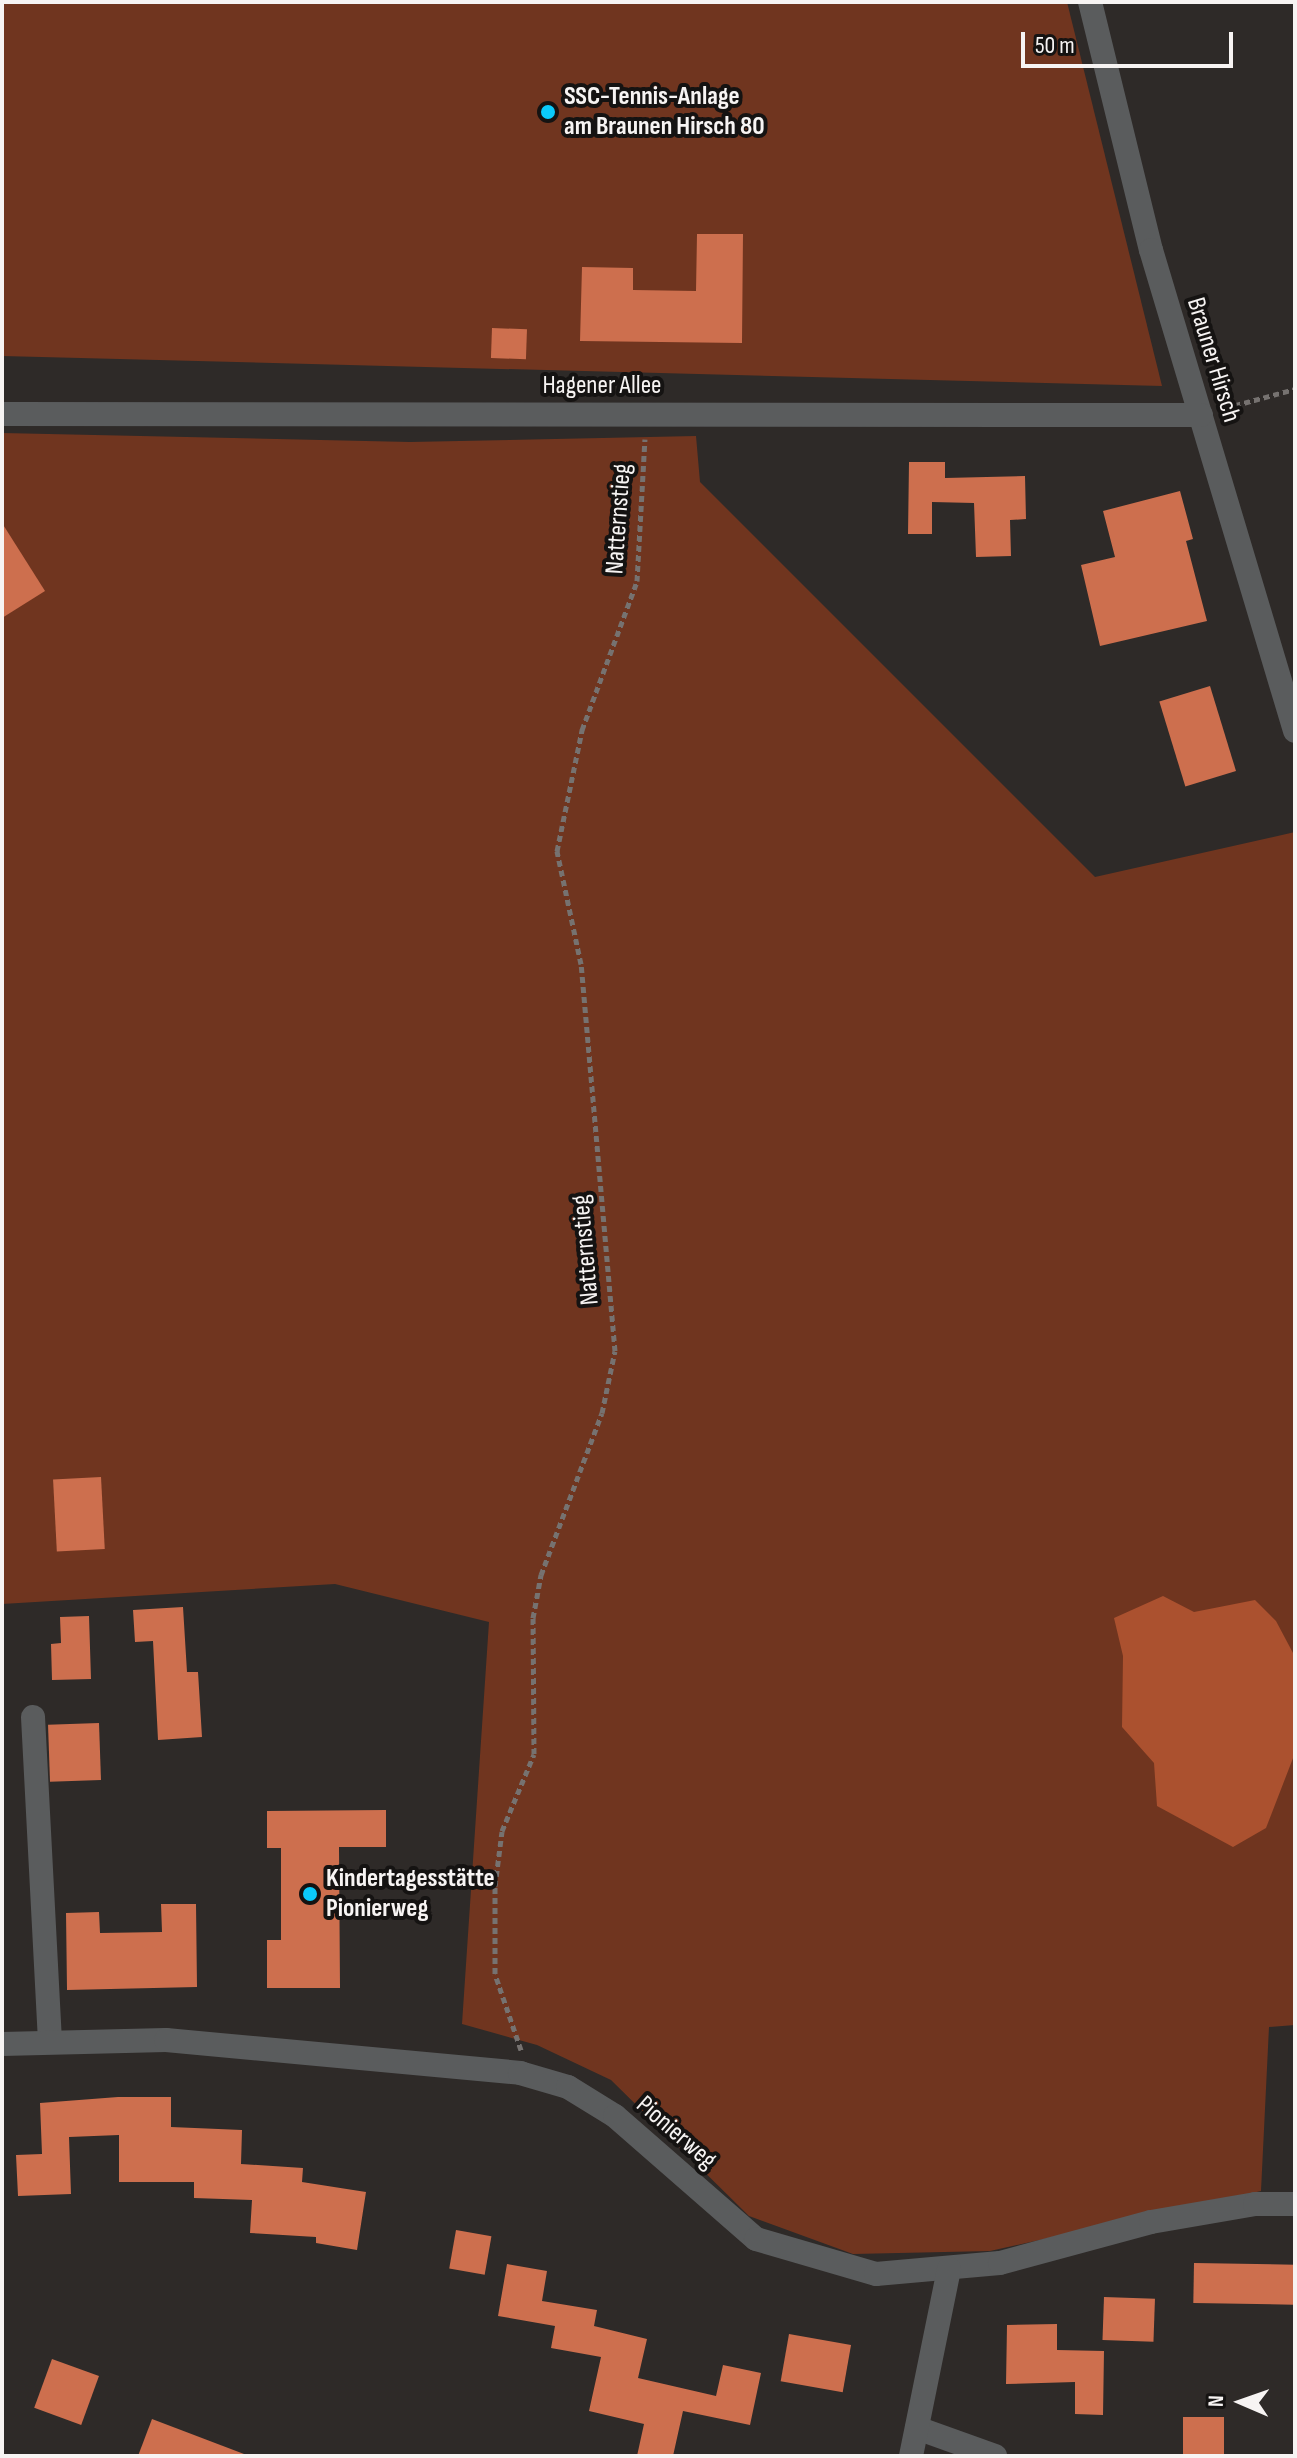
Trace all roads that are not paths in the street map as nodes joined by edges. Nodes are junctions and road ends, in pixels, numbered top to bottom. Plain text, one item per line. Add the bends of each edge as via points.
1 (1090, 2) edge
2 (2, 414) edge
3 (1201, 415) junction
4 (1295, 731) edge
5 (33, 1717) dead end
6 (50, 2042) junction
7 (2, 2044) edge
8 (1295, 2204) edge
9 (949, 2269) junction
10 (917, 2428) junction
11 (911, 2456) edge
12 (995, 2456) edge

1 - 3 street, Brauner Hirsch via 1151,250
2 - 3 street, Hagener Allee
3 - 4 street, Brauner Hirsch
5 - 6 street
6 - 7 street, Pionierweg
6 - 9 street, Pionierweg via 166,2040 520,2073 568,2087 615,2116 756,2239 876,2274
8 - 9 street, Pionierweg via 1255,2204 1151,2222 1000,2263
9 - 10 street
10 - 11 street
10 - 12 street

